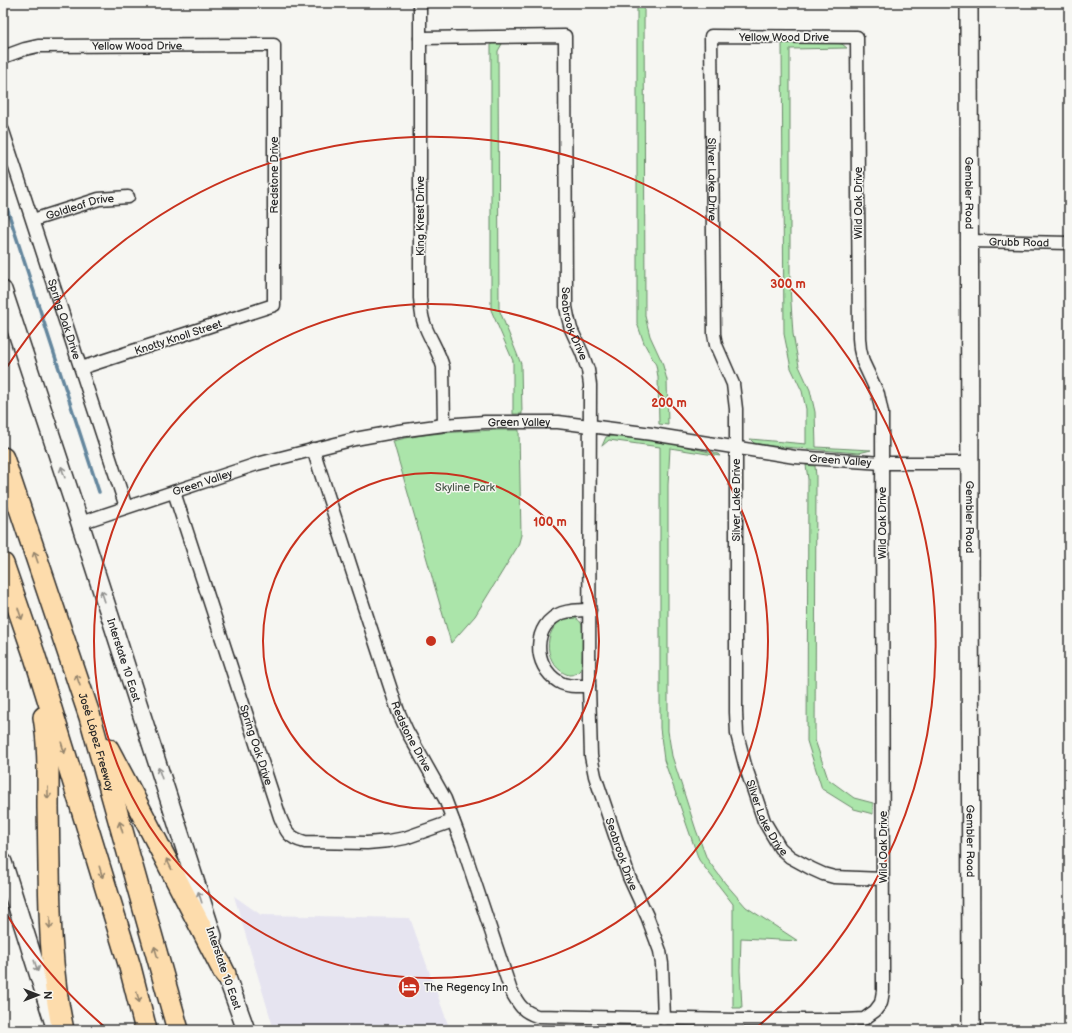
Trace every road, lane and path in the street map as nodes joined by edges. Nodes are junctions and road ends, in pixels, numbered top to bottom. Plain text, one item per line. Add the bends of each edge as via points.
1 (420, 3) edge
2 (969, 3) edge
3 (711, 36) joint
4 (857, 37) joint
5 (420, 38) junction
6 (274, 44) joint
7 (3, 57) edge
8 (3, 131) edge
9 (128, 197) dead end
10 (32, 220) junction
11 (969, 241) junction
12 (1069, 243) edge
13 (3, 290) edge
14 (274, 306) joint
15 (81, 368) junction
16 (444, 425) junction
17 (590, 427) junction
18 (736, 448) junction
19 (313, 449) junction
20 (3, 458) edge
21 (882, 463) junction
22 (970, 463) junction
23 (174, 492) junction
24 (126, 507) junction
25 (80, 523) junction
26 (3, 564) edge
27 (590, 610) junction
28 (35, 657) junction
29 (589, 686) junction
30 (90, 717) junction
31 (453, 820) junction
32 (3, 862) edge
33 (883, 879) junction
34 (225, 974) junction
35 (664, 1019) junction
36 (736, 1025) edge
37 (56, 1030) edge
38 (63, 1030) edge
39 (146, 1030) edge
40 (178, 1030) edge
41 (246, 1030) edge
42 (971, 1030) edge

1 - 5 street, King Krest Drive
2 - 11 main road, Gembler Road
3 - 4 street, Yellow Wood Drive
3 - 18 street, Silver Lake Drive via 714,334 735,395
4 - 21 street, Wild Oak Drive via 859,338 863,362 878,394 882,413
5 - 16 street, King Krest Drive via 420,298 424,324 443,367
5 - 17 street, Seabrook Drive via 565,36 565,295 571,329 588,370
6 - 7 street, Yellow Wood Drive via 38,46
6 - 14 street, Redstone Drive
8 - 10 street, Spring Oak Drive
9 - 10 street, Goldleaf Drive via 99,199
10 - 15 street, Spring Oak Drive
11 - 12 street, Grubb Road
11 - 22 main road, Gembler Road
25 -> 13 main road, Interstate 10 East
14 - 15 street, Knotty Knoll Street
15 - 24 street, Spring Oak Drive
16 - 17 street, Green Valley via 551,422
16 - 19 street, Green Valley via 354,438
17 - 18 street, Green Valley
17 - 27 street, Seabrook Drive
18 - 21 street, Green Valley via 795,457
18 - 33 street, Silver Lake Drive via 737,734 764,821 780,848 790,857 812,869 834,877
19 - 23 street, Green Valley via 257,464
19 - 31 street, Redstone Drive via 398,711 445,799
30 -> 20 highway, José López Freeway
21 - 22 street, Green Valley
21 - 33 street, Wild Oak Drive
22 - 42 main road, Gembler Road
23 - 24 street, Green Valley
23 - 31 street, Spring Oak Drive via 280,817 290,836 305,842 389,842
24 - 25 street, Green Valley
34 -> 25 main road, Interstate 10 East
26 -> 28 highway
27 - 29 street, Seabrook Drive
27 - 29 street via 563,612 551,620 542,631 539,647 544,668 552,677 566,684
28 -> 38 highway via 46,728 50,941
28 -> 39 highway via 130,967
29 - 35 street, Seabrook Drive via 590,742 595,776 629,877 660,951
34 -> 30 highway via 134,796
40 -> 30 highway, José López Freeway
31 - 35 street, Redstone Drive via 511,991 523,1010 537,1016
32 -> 37 main road
33 - 36 street, Wild Oak Drive via 883,991 881,1003 875,1011 864,1019
34 - 41 main road, Interstate 10 East
35 - 36 street

